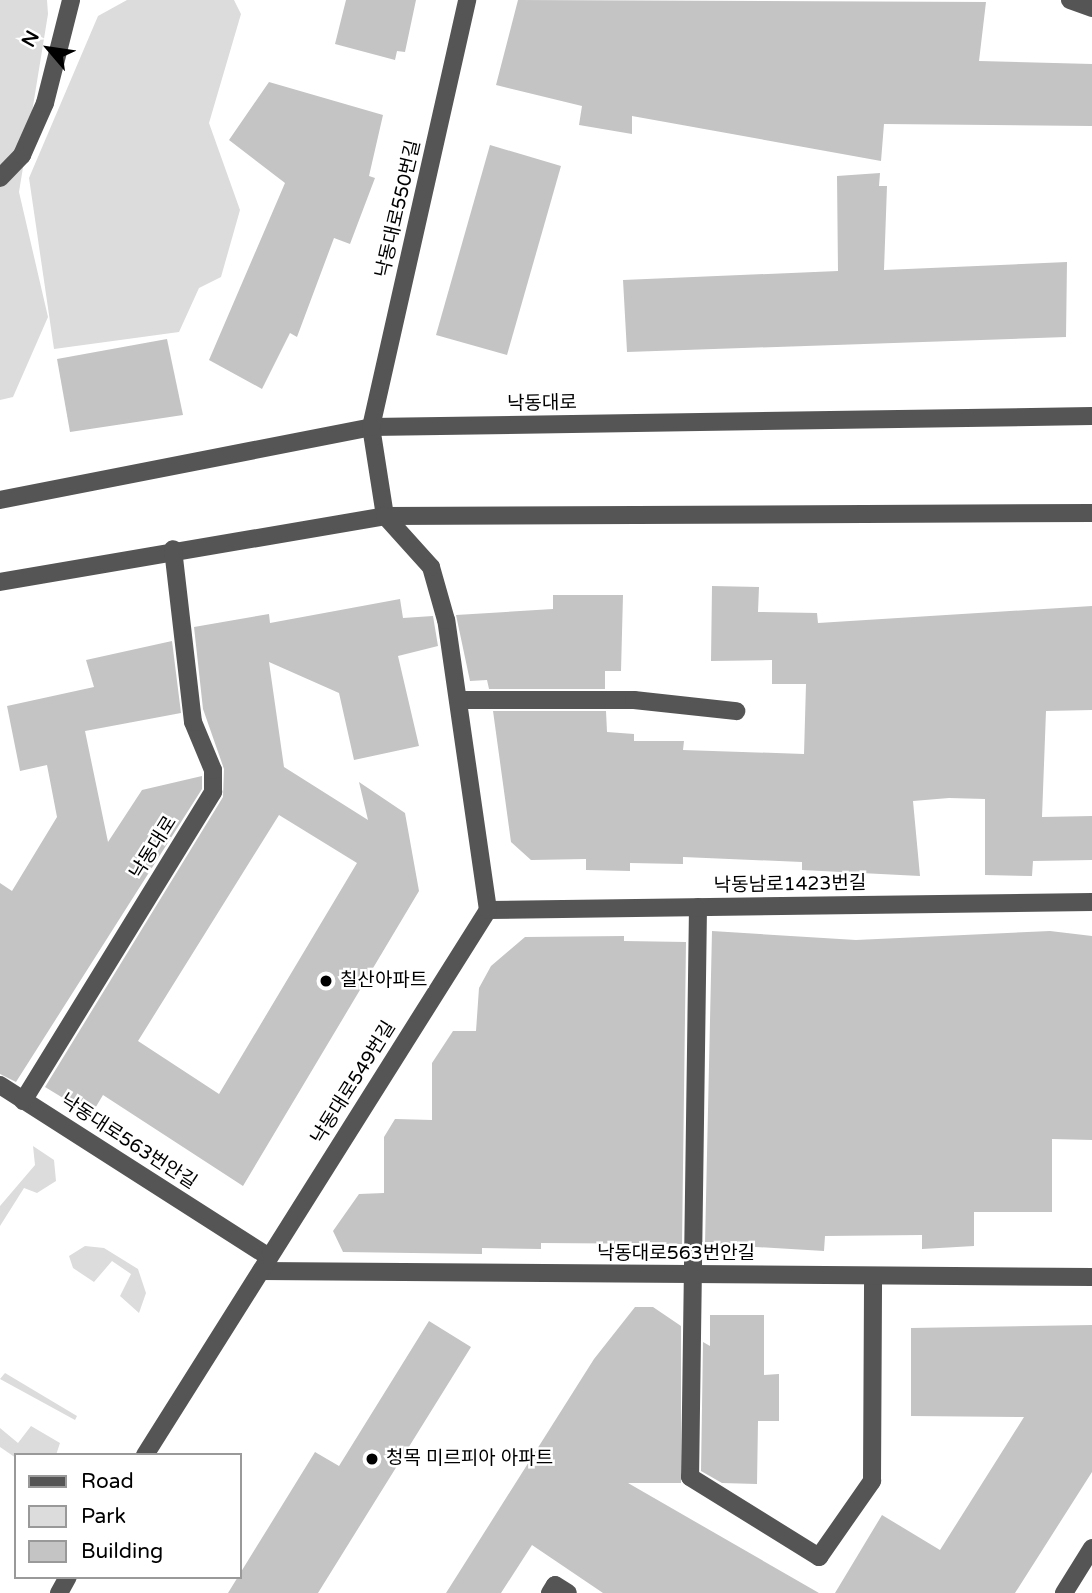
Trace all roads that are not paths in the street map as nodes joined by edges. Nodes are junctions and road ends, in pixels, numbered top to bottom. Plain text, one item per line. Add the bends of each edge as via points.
1 (71, 0) edge
2 (467, 0) edge
3 (1070, 0) edge
4 (1092, 8) edge
5 (0, 178) edge
6 (1092, 416) edge
7 (371, 427) junction
8 (0, 500) edge
9 (1092, 513) edge
10 (385, 516) junction
11 (173, 549) junction
12 (0, 582) edge
13 (457, 700) junction
14 (736, 711) dead end
15 (1092, 902) edge
16 (698, 907) junction
17 (488, 909) junction
18 (0, 1085) edge
19 (23, 1101) junction
20 (265, 1264) junction
21 (692, 1275) junction
22 (873, 1276) junction
23 (1092, 1277) edge
24 (146, 1453) edge
25 (1092, 1548) edge
26 (551, 1593) edge
27 (568, 1593) edge
28 (1065, 1593) edge

1 - 5 street via 45,103 22,155
2 - 7 street, 낙동대로550번길
3 - 4 street
6 - 7 street, 낙동대로
7 - 8 street, 낙동대로
7 - 10 street
9 - 10 street
10 - 11 street
10 - 13 street via 431,568
11 - 12 street
11 - 19 street, 낙동대로 via 194,722 213,770 213,792
13 - 14 street via 634,700
13 - 17 street
15 - 16 street, 낙동남로1423번길
16 - 17 street, 낙동남로1423번길
16 - 21 street
17 - 20 street, 낙동대로549번길
18 - 19 street, 낙동대로563번안길
19 - 20 street, 낙동대로563번안길
20 - 21 street, 낙동대로563번안길
20 - 24 street, 낙동대로549번길
21 - 22 street, 낙동대로563번안길
21 - 22 street via 690,1478 819,1557 872,1481
22 - 23 street, 낙동대로563번안길
25 - 28 street
26 - 27 street via 555,1585

